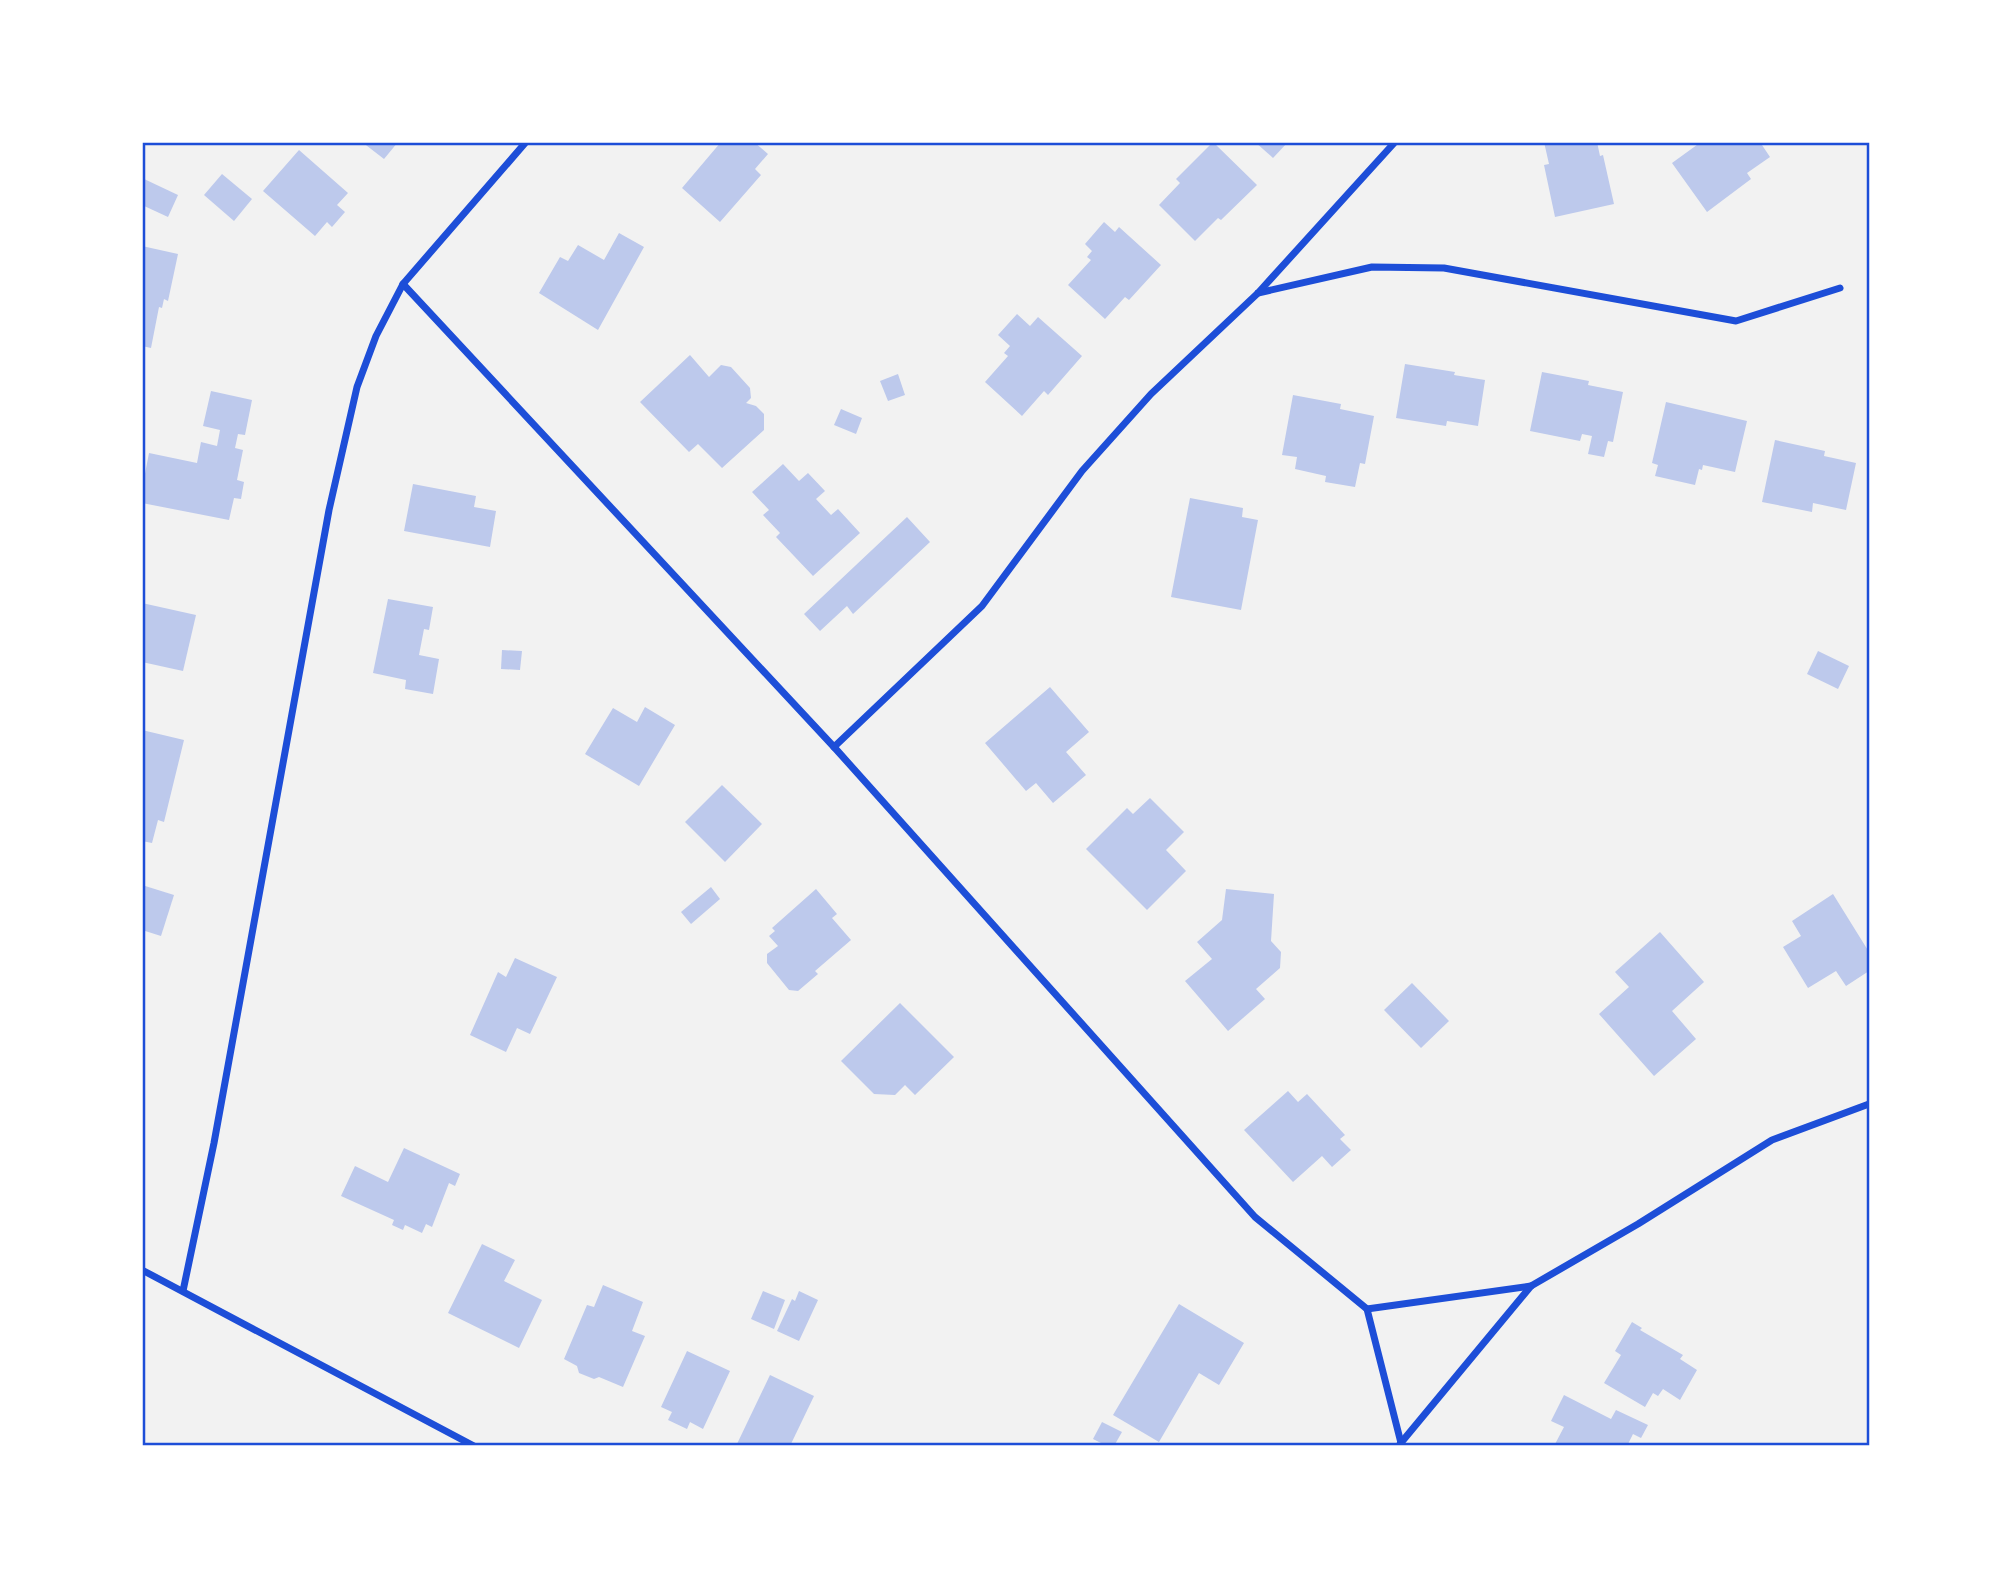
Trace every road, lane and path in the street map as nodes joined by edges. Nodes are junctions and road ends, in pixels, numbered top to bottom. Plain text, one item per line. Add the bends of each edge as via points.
1 (526, 142) edge
2 (1395, 142) edge
3 (403, 284) junction
4 (1840, 288) dead end
5 (1258, 293) junction
6 (834, 747) junction
7 (1869, 1104) edge
8 (142, 1270) edge
9 (1531, 1286) junction
10 (183, 1291) junction
11 (1367, 1309) junction
12 (1399, 1445) edge
13 (474, 1446) edge

1 - 3 street
2 - 5 street
3 - 6 street
3 - 10 street via 357,387 329,510 217,1130
4 - 5 street via 1736,321 1444,268 1371,267
5 - 6 street via 1151,394 1082,471 982,606
6 - 11 street via 1255,1217
7 - 9 street via 1772,1140
8 - 10 street
9 - 11 street
9 - 12 street
10 - 13 street
11 - 12 street

